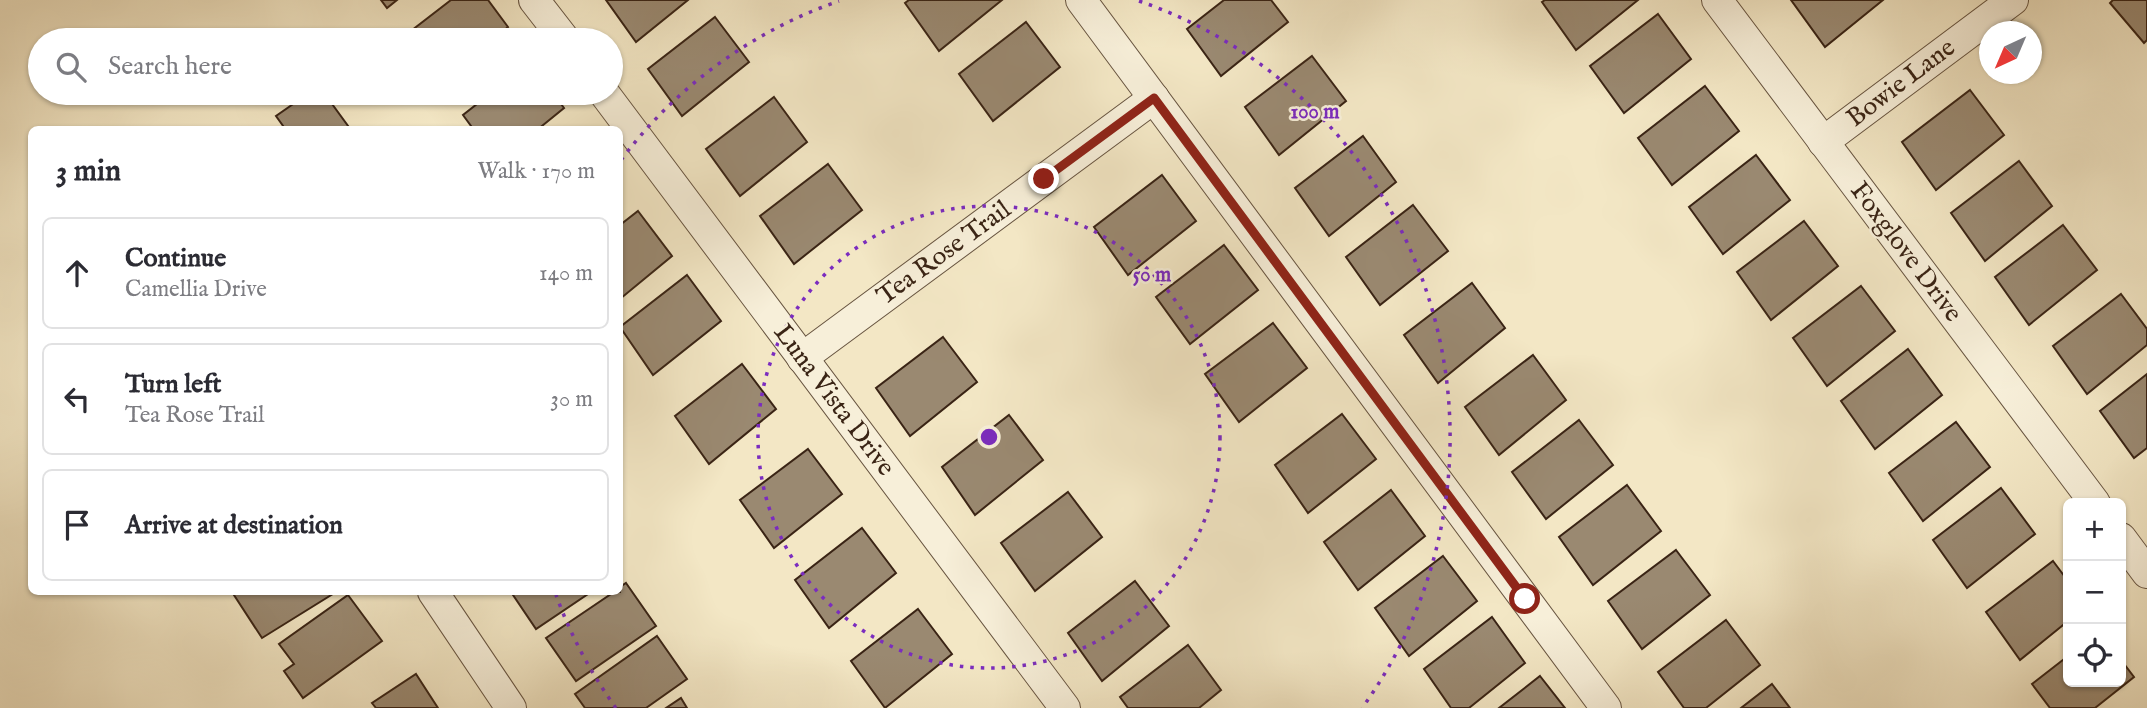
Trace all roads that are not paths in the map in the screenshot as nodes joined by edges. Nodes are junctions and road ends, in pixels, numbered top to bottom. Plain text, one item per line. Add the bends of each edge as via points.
1 (534, 0) edge
2 (1081, 0) edge
3 (1717, 0) edge
4 (2013, 0) edge
5 (556, 28) edge
6 (1154, 98) junction
7 (613, 105) edge
8 (1823, 142) junction
9 (802, 358) junction
10 (2091, 498) edge
11 (2126, 545) edge
12 (2147, 573) edge
13 (435, 595) edge
14 (511, 708) edge
15 (1065, 708) edge
16 (1606, 708) edge

1 - 5 street
2 - 6 street
3 - 8 street, Foxglove Drive
4 - 8 street, Bowie Lane
6 - 9 street, Tea Rose Trail
6 - 16 street
7 - 9 street, Luna Vista Drive
8 - 10 street, Foxglove Drive
9 - 15 street, Luna Vista Drive
11 - 12 street
13 - 14 street

